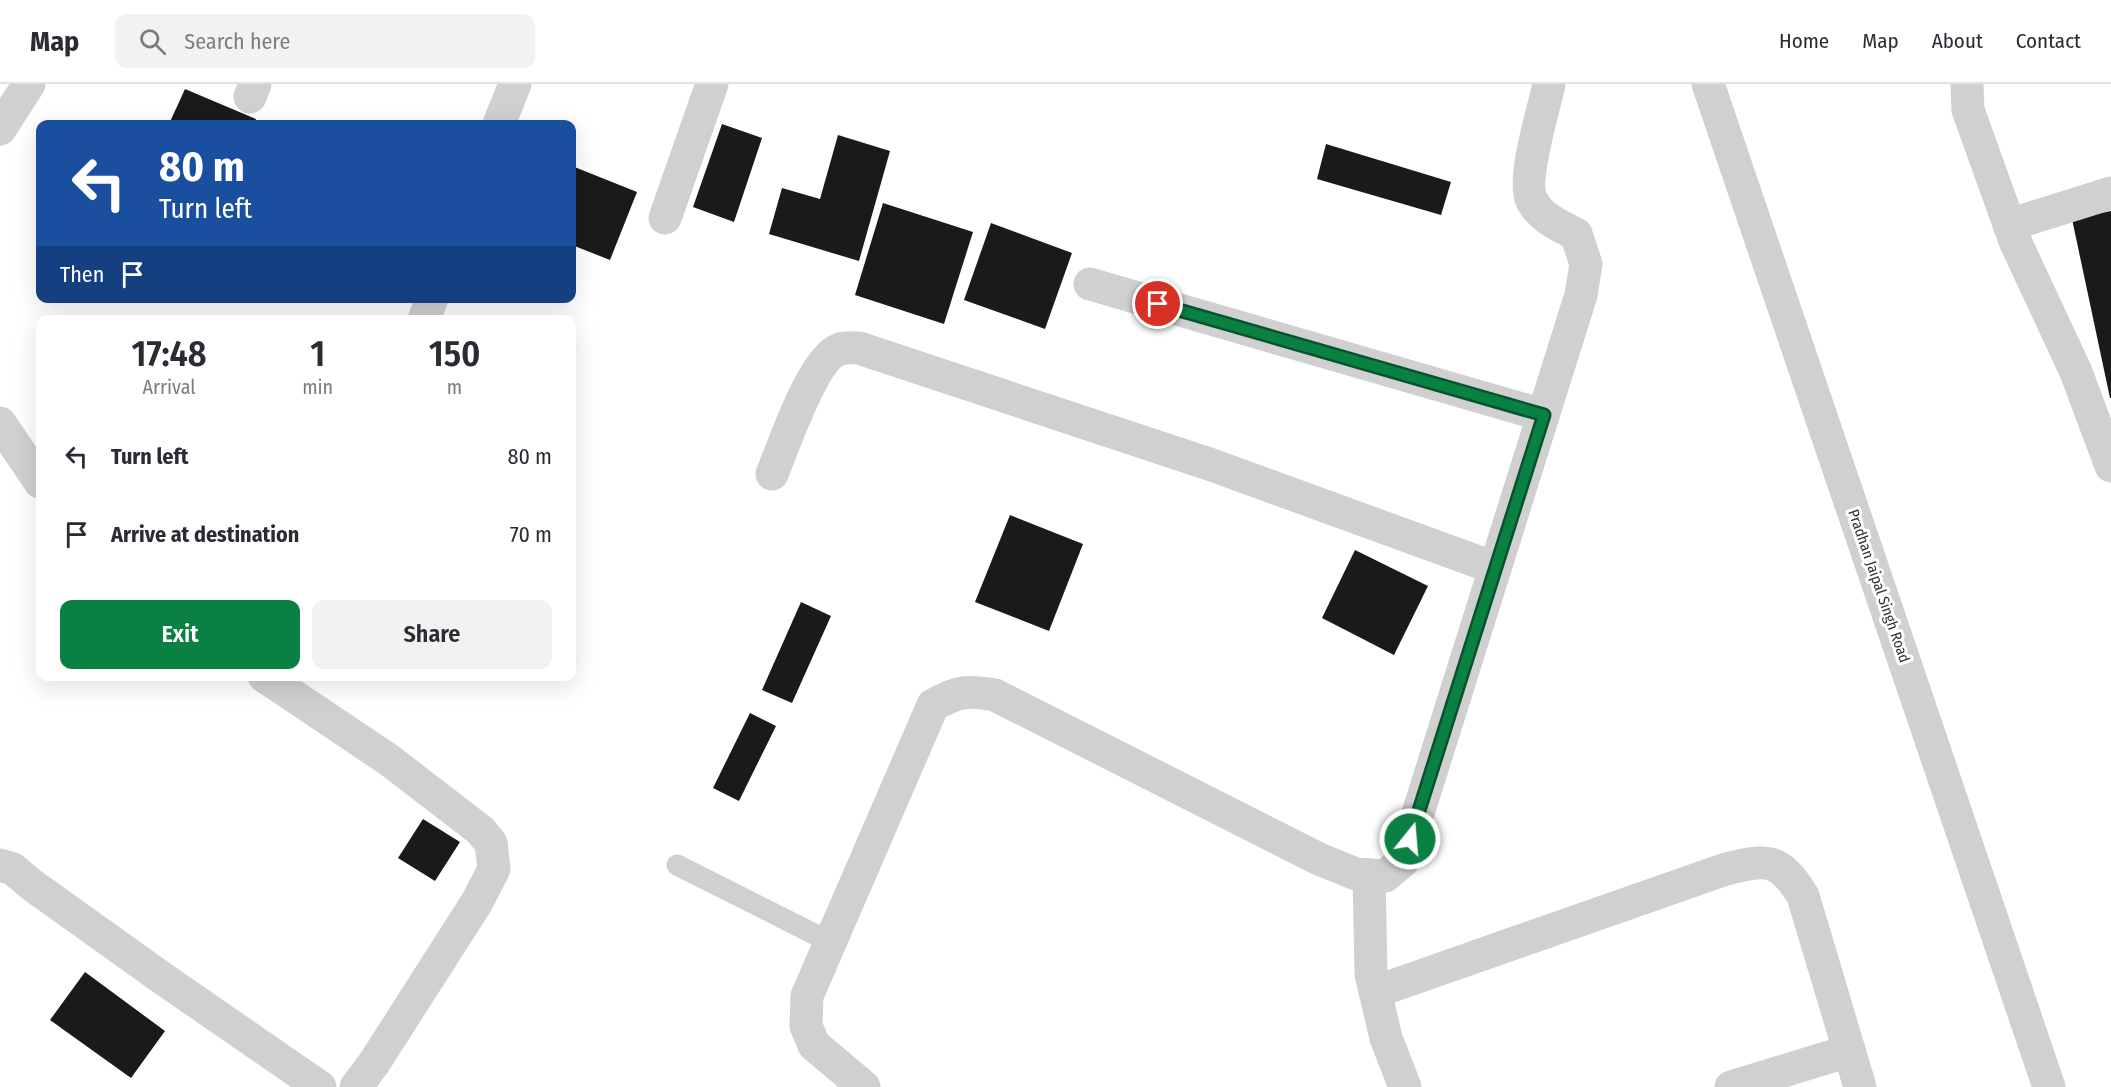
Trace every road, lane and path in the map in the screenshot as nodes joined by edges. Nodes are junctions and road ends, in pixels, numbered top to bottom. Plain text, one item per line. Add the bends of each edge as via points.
1 (29, 84) edge
2 (515, 84) edge
3 (712, 84) edge
4 (1550, 84) edge
5 (1708, 84) edge
6 (1966, 84) edge
7 (502, 120) edge
8 (0, 129) edge
9 (2111, 193) edge
10 (665, 218) dead end
11 (2009, 225) junction
12 (1090, 284) dead end
13 (1544, 415) junction
14 (0, 423) edge
15 (2111, 466) edge
16 (771, 474) dead end
17 (36, 476) edge
18 (1495, 568) junction
19 (271, 681) edge
20 (0, 865) edge
21 (677, 865) dead end
22 (1370, 875) junction
23 (831, 942) junction
24 (1375, 992) junction
25 (1849, 1051) junction
26 (320, 1087) edge
27 (356, 1087) edge
28 (864, 1087) edge
29 (1405, 1087) edge
30 (1731, 1087) edge
31 (1860, 1087) edge
32 (2049, 1087) edge

1 - 8 street
2 - 7 street
3 - 10 street
4 - 13 street via 1528,173 1532,200 1550,221 1576,234 1586,264 1581,295
5 - 32 street, Pradhan Jaipal Singh Road
6 - 11 street via 1968,110
9 - 11 street
11 - 15 street via 2076,372
12 - 13 street
13 - 18 street
14 - 17 street
16 - 18 street via 807,389 825,359 839,349 859,348 1212,465
18 - 22 street via 1403,861 1385,876
19 - 27 street via 389,760 480,830 491,843 494,869 477,902
20 - 26 street via 13,868
21 - 23 lane
22 - 23 street via 1356,874 1319,859 994,695 968,691 933,705
22 - 24 street via 1369,938
23 - 28 street via 807,996 806,1026 814,1045
24 - 25 street via 1757,861 1777,865 1792,878 1803,896
24 - 29 street via 1386,1038
25 - 30 street
25 - 31 street

